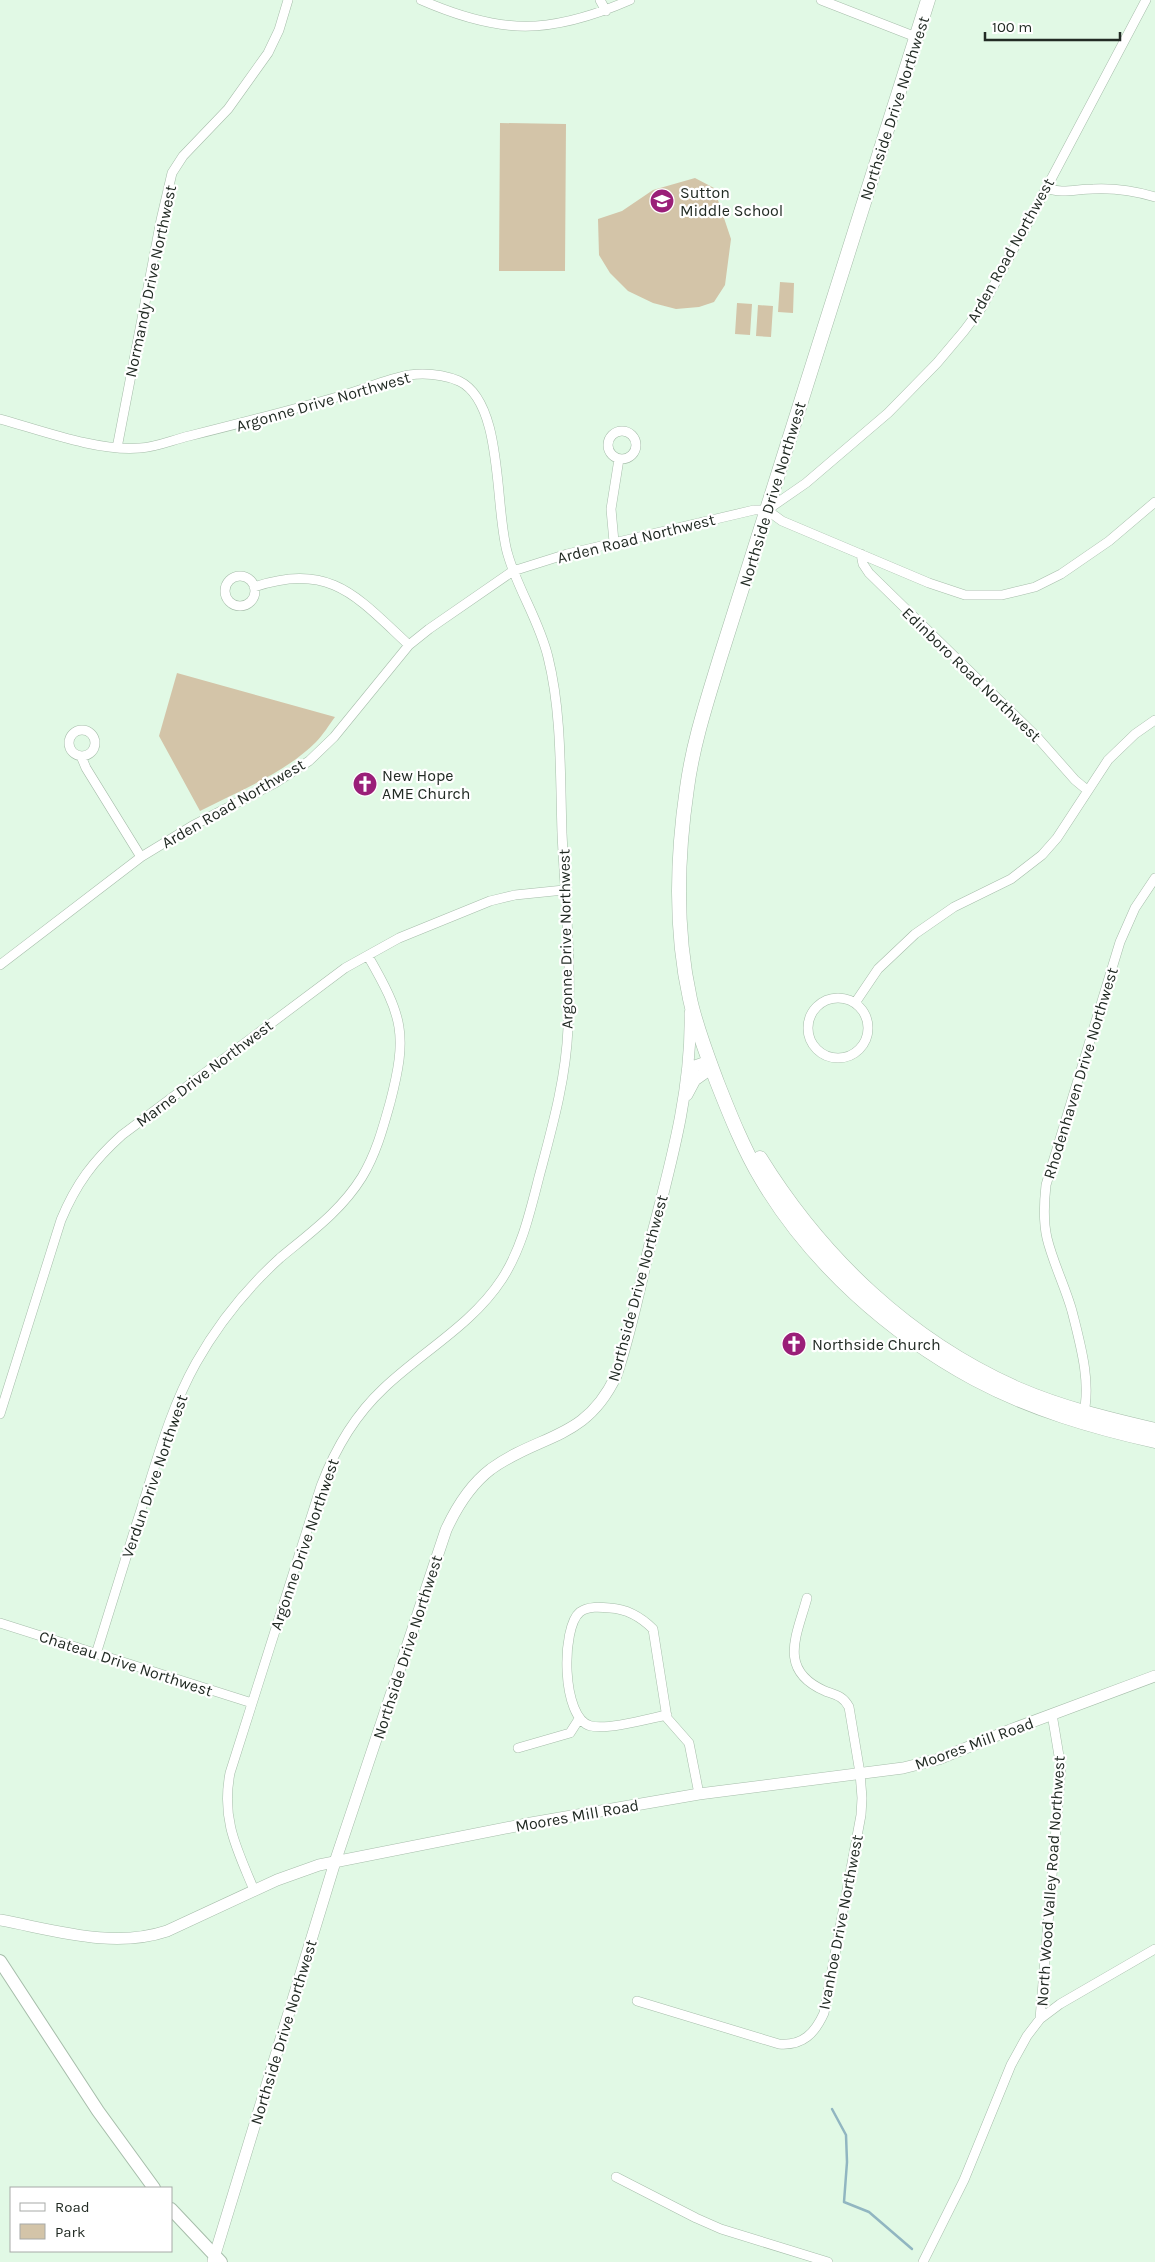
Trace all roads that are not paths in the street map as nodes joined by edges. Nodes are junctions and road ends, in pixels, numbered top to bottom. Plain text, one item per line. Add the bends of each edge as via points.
1 (288, 0) edge
2 (421, 0) edge
3 (600, 0) edge
4 (630, 0) edge
5 (821, 0) edge
6 (928, 0) edge
7 (1146, 0) edge
8 (606, 11) junction
9 (916, 37) junction
10 (1046, 188) junction
11 (1155, 197) edge
12 (0, 419) edge
13 (117, 448) junction
14 (619, 459) dead end
15 (1155, 502) edge
16 (767, 510) junction
17 (614, 542) junction
18 (861, 554) junction
19 (514, 571) junction
20 (254, 587) dead end
21 (409, 645) junction
22 (1155, 720) edge
23 (81, 756) dead end
24 (1087, 790) junction
25 (141, 856) junction
26 (1155, 878) edge
27 (564, 890) junction
28 (368, 956) junction
29 (0, 965) edge
30 (690, 998) junction
31 (855, 1002) junction
32 (711, 1064) junction
33 (687, 1077) junction
34 (685, 1099) junction
35 (0, 1414) edge
36 (1083, 1418) junction
37 (1155, 1430) edge
38 (1155, 1441) edge
39 (806, 1598) dead end
40 (0, 1623) edge
41 (96, 1654) junction
42 (1155, 1676) edge
43 (252, 1703) junction
44 (1052, 1714) junction
45 (667, 1715) junction
46 (579, 1719) junction
47 (518, 1748) dead end
48 (860, 1773) junction
49 (699, 1794) junction
50 (335, 1862) junction
51 (254, 1890) junction
52 (0, 1920) edge
53 (1155, 1949) edge
54 (0, 1961) edge
55 (637, 2001) dead end
56 (1040, 2019) junction
57 (616, 2177) dead end
58 (153, 2187) edge
59 (172, 2210) edge
60 (216, 2260) edge
61 (828, 2262) edge
62 (922, 2262) edge

1 - 13 street, Normandy Drive Northwest via 268,53 228,109 183,156 172,174
2 - 8 street via 469,18 520,27 578,20
3 - 8 street
4 - 8 street
5 - 9 street
6 - 9 main road, Northside Drive Northwest
7 - 10 street, Arden Road Northwest
9 - 16 main road, Northside Drive Northwest
10 - 11 street via 1059,191 1124,190
10 - 16 street, Arden Road Northwest via 982,306 964,331 888,413 806,483
12 - 13 street, Argonne Drive Northwest
13 - 19 street, Argonne Drive Northwest via 158,446 276,415 406,375 449,378 468,387 484,411 496,463 504,539
14 - 17 street via 611,509
15 - 18 street via 1077,563 1021,592 965,594 929,583
16 - 17 street, Arden Road Northwest via 754,510
16 - 18 street via 782,521
16 - 30 main road, Northside Drive Northwest via 701,720 687,787 681,836 680,890 683,952
17 - 19 street, Arden Road Northwest
18 - 24 street, Edinboro Road Northwest via 868,573
19 - 21 street, Arden Road Northwest
19 - 27 street, Argonne Drive Northwest via 539,628 553,681
20 - 21 street via 302,578 336,585 359,598
21 - 25 street, Arden Road Northwest via 334,736 309,760 275,783
22 - 24 street via 1120,747
23 - 25 street
24 - 31 street via 1042,855 1011,879 954,907 915,934 878,969
25 - 29 street, Arden Road Northwest
26 - 36 street, Rhodenhaven Drive Northwest via 1135,908 1120,942 1046,1185 1046,1237 1074,1320 1086,1394
27 - 28 street, Marne Drive Northwest via 490,901 399,938
27 - 43 street, Argonne Drive Northwest via 569,1006 566,1052 555,1118 521,1243 504,1276 483,1304 381,1391 341,1442 321,1486
28 - 35 street, Marne Drive Northwest via 345,968 122,1135 100,1155 82,1178 61,1220
28 - 41 street, Verdun Drive Northwest via 392,999 401,1039 398,1071 376,1149 346,1201 250,1288 220,1324 196,1363 169,1423
30 - 32 main road, Northside Drive Northwest
30 - 33 street, Northside Drive Northwest
31 - 31 street via 831,998 813,1010 807,1032 811,1044 820,1053 830,1058 842,1058 853,1055 863,1046 868,1023 864,1011
32 - 33 street via 695,1066
32 - 34 street, Northside Drive Northwest
32 - 36 main road via 762,1181 826,1264 883,1318 975,1379 1010,1396
33 - 34 street, Northside Drive Northwest
34 - 50 street, Northside Drive Northwest via 616,1376 603,1400 585,1419 566,1432 492,1468 456,1508
36 - 37 main road
36 - 38 main road
39 - 48 street, Ivanhoe Drive Northwest via 794,1639 795,1661 807,1679 846,1701
40 - 41 street, Chateau Drive Northwest
41 - 43 street, Chateau Drive Northwest
42 - 44 street, Moores Mill Road
43 - 51 street, Argonne Drive Northwest via 230,1774 226,1804 232,1837
44 - 48 street, Moores Mill Road via 939,1759 903,1768
44 - 56 street, North Wood Valley Road Northwest via 1061,1768
45 - 46 street via 606,1726 590,1726
45 - 46 street via 652,1629 629,1612 601,1607 579,1612 570,1627 567,1680
45 - 49 street via 673,1727 689,1743
46 - 47 street via 570,1733
48 - 49 street, Moores Mill Road
48 - 55 street, Ivanhoe Drive Northwest via 859,1825 824,2013 812,2033 798,2043 780,2044
49 - 50 street, Moores Mill Road
50 - 51 street, Moores Mill Road via 300,1871
50 - 60 street, Northside Drive Northwest
51 - 52 street, Moores Mill Road via 167,1931 136,1939 106,1939
53 - 56 street
54 - 58 main road via 98,2111
56 - 62 street via 1011,2066 964,2180
57 - 61 street via 721,2229
59 - 60 main road

